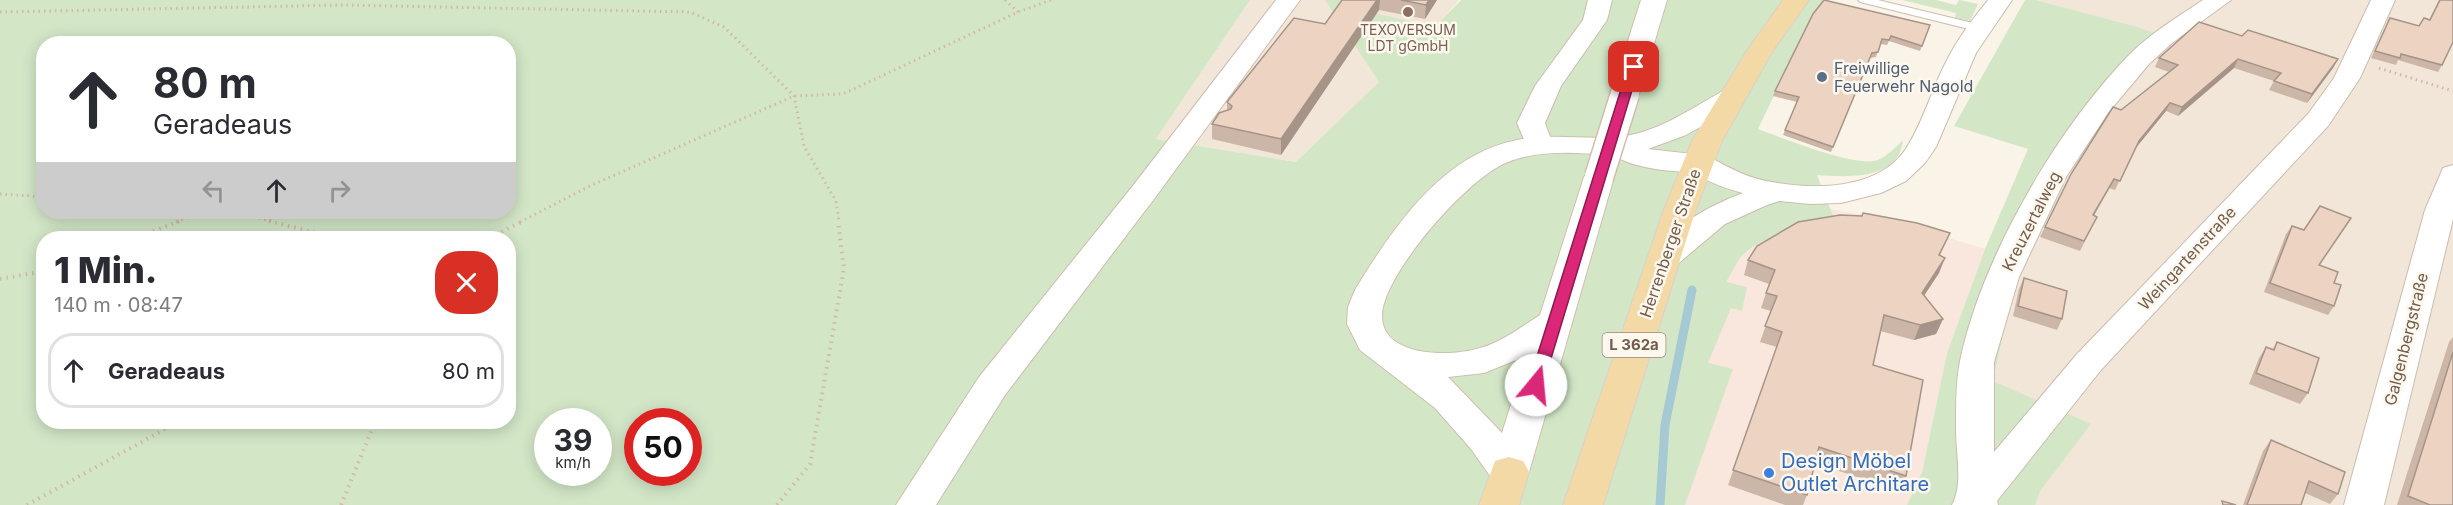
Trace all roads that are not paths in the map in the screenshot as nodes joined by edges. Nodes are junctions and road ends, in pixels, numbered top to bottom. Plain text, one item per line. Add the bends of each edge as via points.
1 (1288, 0) edge
2 (1600, 0) edge
3 (1654, 0) edge
4 (1796, 0) edge
5 (1864, 0) edge
6 (2000, 0) edge
7 (2219, 0) edge
8 (2383, 0) edge
9 (1981, 28) junction
10 (1731, 98) junction
11 (1626, 144) junction
12 (1539, 145) junction
13 (1699, 162) junction
14 (2453, 174) edge
15 (1861, 188) junction
16 (1775, 193) junction
17 (1663, 260) junction
18 (1556, 320) junction
19 (1401, 361) junction
20 (1504, 489) edge
21 (1976, 503) edge
22 (916, 505) edge
23 (1583, 505) edge
24 (2364, 505) edge

1 - 22 street via 1206,120 1143,193 992,386
2 - 12 street via 1595,20 1548,86 1531,123
3 - 18 main road, bridge
4 - 10 main road, Herrenberger Straße / L 362a
5 - 9 lane
6 - 9 street
7 - 21 street, Kreuzertalweg via 2163,38 2097,108 2047,187 2003,277 1977,362
8 - 21 street, Weingartenstraße via 2347,78 2318,120 2089,362
9 - 15 street via 1960,58 1916,157 1902,171
10 - 11 main road via 1697,117
10 - 13 main road, Herrenberger Straße / L 362a
11 - 12 main road
11 - 13 main road via 1645,158
12 - 19 main road via 1484,160 1444,190 1414,226 1372,289 1364,312 1368,333 1383,351
13 - 15 street via 1740,161 1823,185
13 - 16 street via 1714,174
13 - 17 main road, Herrenberger Straße / L 362a
14 - 24 street, Galgenbergstraße via 2440,210
15 - 16 street via 1809,196
16 - 17 street via 1740,202 1709,218
17 - 23 main road, Herrenberger Straße / L 362a
18 - 19 main road via 1513,350 1478,364 1448,367
18 - 20 main road
19 - 20 main road via 1437,388 1490,443

